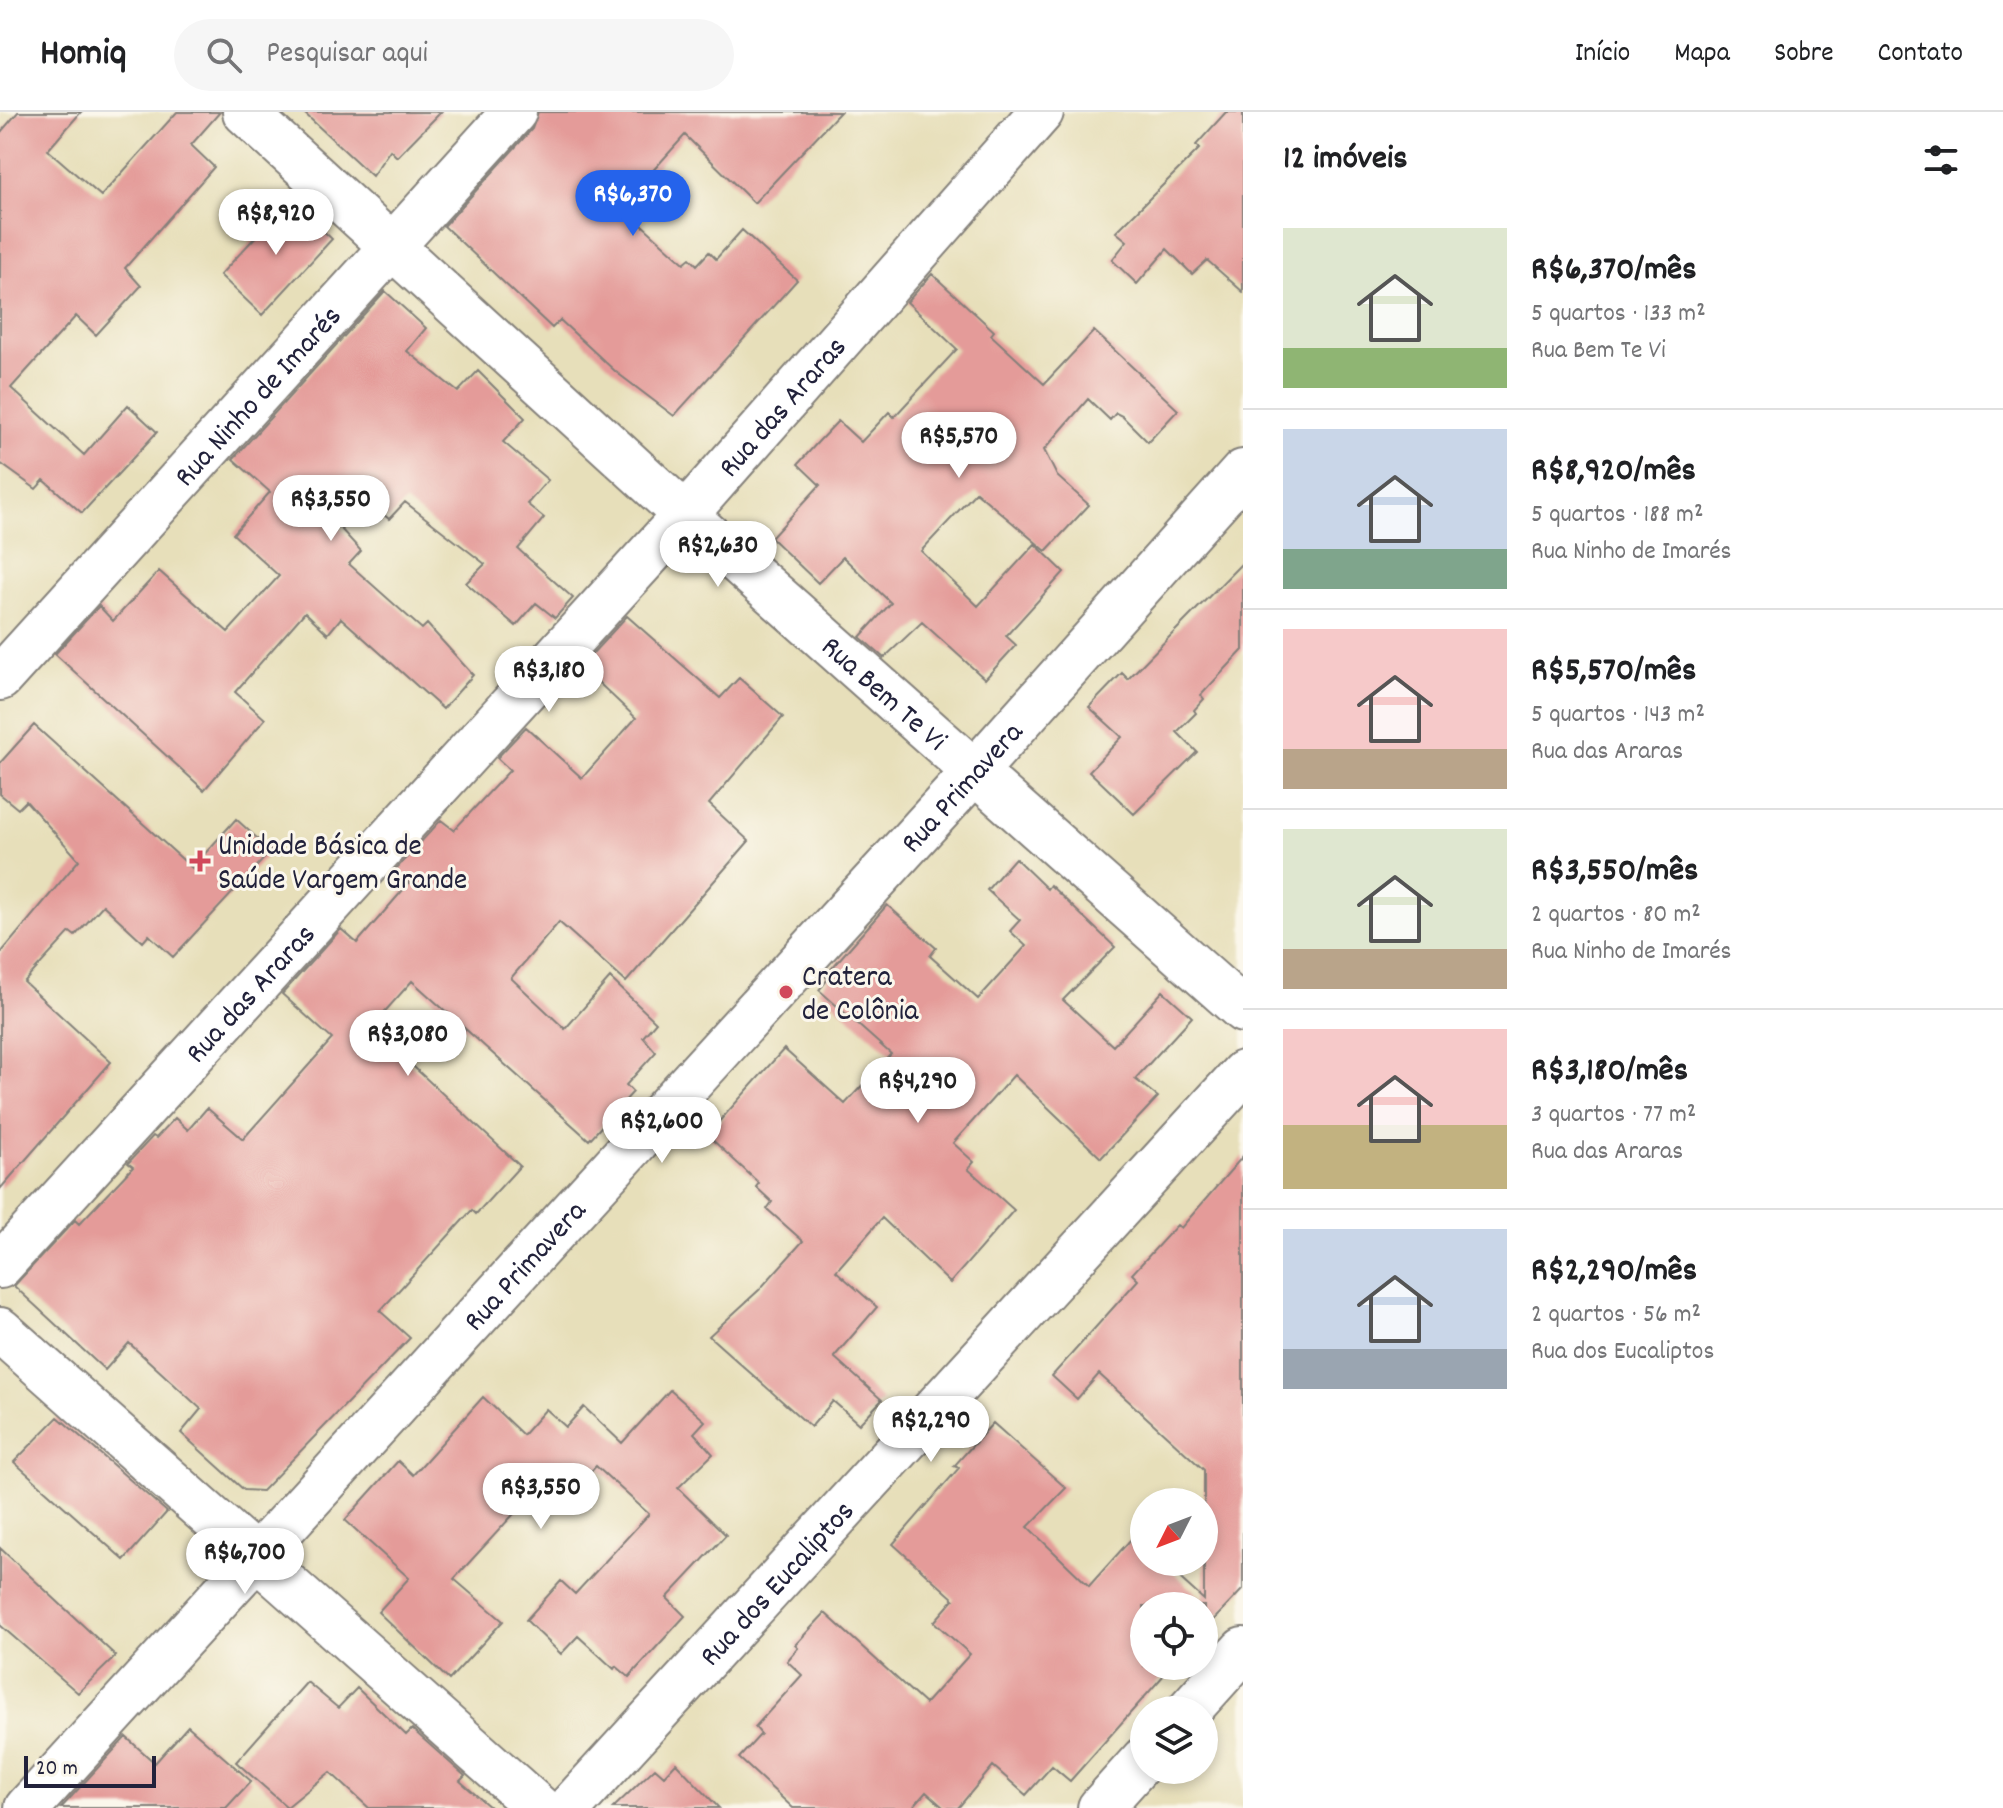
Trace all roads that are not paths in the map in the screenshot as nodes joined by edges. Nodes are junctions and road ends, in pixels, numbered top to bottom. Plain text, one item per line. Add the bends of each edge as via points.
1 (245, 112) edge
2 (514, 112) edge
3 (1041, 112) edge
4 (394, 246) junction
5 (1243, 472) edge
6 (685, 515) junction
7 (0, 678) edge
8 (976, 770) junction
9 (1243, 1010) edge
10 (1243, 1073) edge
11 (0, 1266) edge
12 (0, 1330) edge
13 (256, 1560) junction
14 (1243, 1650) edge
15 (1202, 1696) edge
16 (1130, 1775) edge
17 (27, 1808) edge
18 (539, 1808) edge
19 (569, 1808) edge
20 (1100, 1808) edge

1 - 4 street, Rua Bem Te Vi
2 - 4 street, Rua Ninho de Imarés
3 - 6 street, Rua das Araras
4 - 6 street, Rua Bem Te Vi
4 - 7 street, Rua Ninho de Imarés
5 - 8 street, Rua Primavera
6 - 8 street, Rua Bem Te Vi
6 - 11 street, Rua das Araras
8 - 9 street, Rua Bem Te Vi
8 - 13 street, Rua Primavera
10 - 19 street, Rua dos Eucaliptos
12 - 13 street
13 - 17 street, Rua Primavera
13 - 18 street
14 - 15 street
16 - 20 street

